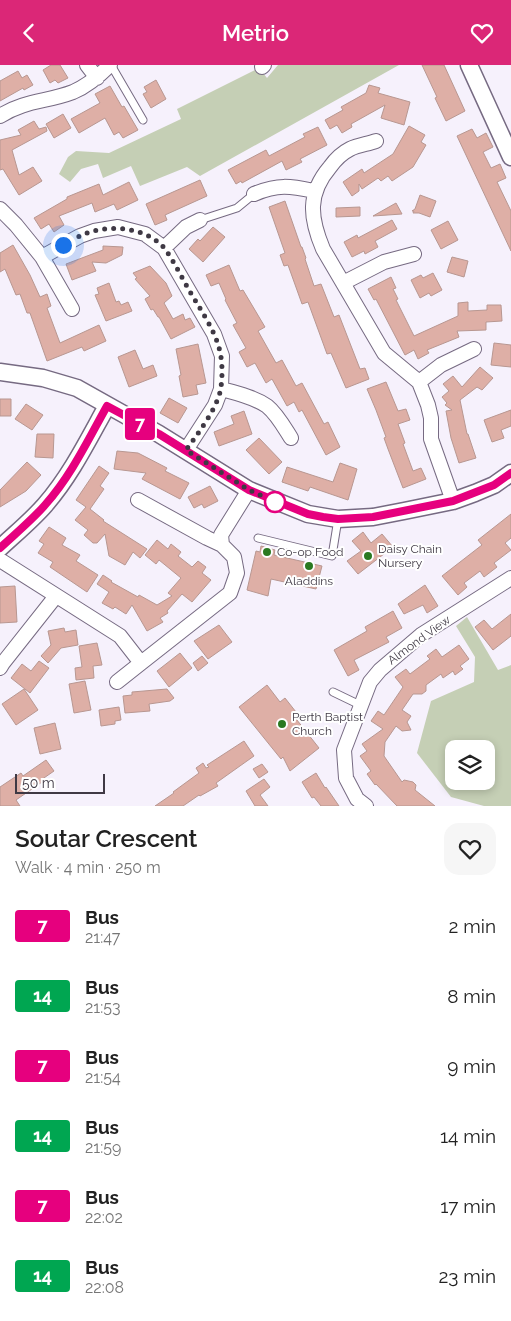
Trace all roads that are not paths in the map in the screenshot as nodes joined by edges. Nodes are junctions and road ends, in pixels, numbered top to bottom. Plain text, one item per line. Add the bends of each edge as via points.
1 (87, 65) edge
2 (111, 65) edge
3 (469, 65) edge
4 (97, 78) junction
5 (0, 116) edge
6 (142, 120) dead end
7 (376, 141) dead end
8 (511, 157) edge
9 (314, 191) junction
10 (254, 194) joint
11 (0, 209) edge
12 (200, 220) joint
13 (164, 248) junction
14 (414, 254) dead end
15 (42, 257) junction
16 (343, 283) junction
17 (72, 309) dead end
18 (474, 349) dead end
19 (0, 372) edge
20 (420, 382) junction
21 (221, 389) junction
22 (107, 406) junction
23 (291, 438) dead end
24 (186, 450) junction
25 (511, 473) edge
26 (249, 490) junction
27 (138, 499) dead end
28 (453, 501) junction
29 (338, 519) junction
30 (258, 538) dead end
31 (222, 545) junction
32 (0, 548) edge
33 (0, 560) edge
34 (511, 578) edge
35 (56, 596) junction
36 (141, 663) junction
37 (0, 668) edge
38 (117, 682) dead end
39 (333, 692) dead end
40 (360, 705) junction
41 (366, 806) edge

1 - 4 street
2 - 4 street
2 - 6 lane
3 - 8 street
4 - 5 street via 73,92 14,107
7 - 9 street via 350,149 335,161
9 - 10 street via 286,186
9 - 16 street via 312,206 317,235
10 - 12 lane via 237,207
11 - 15 street
12 - 13 street via 186,227
13 - 15 street via 145,234 118,227 87,233
13 - 21 street via 214,334 222,356
14 - 16 street via 384,263
15 - 17 street
16 - 20 street via 384,353
18 - 20 street via 441,365
19 - 22 street via 60,383
20 - 28 street via 431,417 431,439
21 - 23 street via 266,406
21 - 24 street via 215,405
22 - 24 street
22 - 32 street via 60,487
24 - 26 street
25 - 28 street via 494,485
26 - 29 street via 308,514
26 - 31 street via 221,535
27 - 31 street
28 - 29 street via 373,517
29 - 30 lane via 332,556
31 - 36 street via 234,557 237,573 230,593
33 - 35 street
34 - 40 street, Almond View via 421,635 387,663 370,682
35 - 36 street via 120,636
35 - 37 street
36 - 38 street
39 - 40 lane
40 - 41 street, Almond View via 344,750 346,778 357,799

